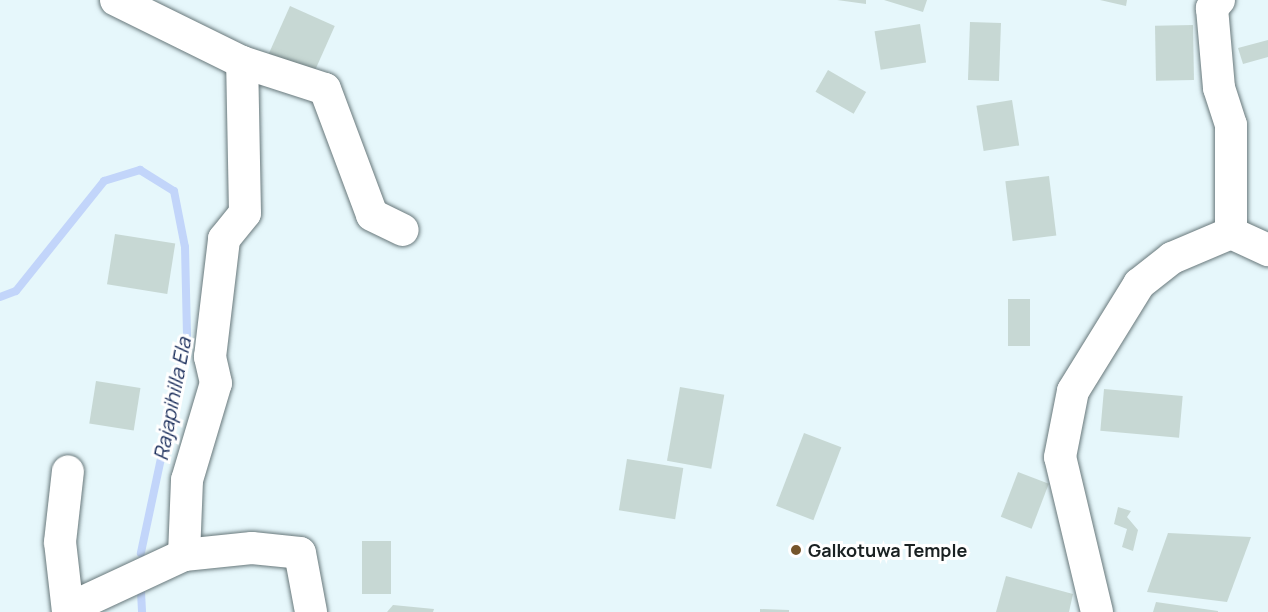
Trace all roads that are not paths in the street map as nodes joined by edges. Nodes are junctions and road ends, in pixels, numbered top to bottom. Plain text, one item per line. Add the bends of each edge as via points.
1 (117, 0) edge
2 (1219, 0) edge
3 (242, 62) junction
4 (403, 230) dead end
5 (1231, 233) junction
6 (1268, 250) edge
7 (68, 471) dead end
8 (184, 555) junction
9 (68, 610) edge
10 (311, 612) edge
11 (1097, 612) edge

1 - 3 street
2 - 5 street via 1212,8 1219,88 1231,125
3 - 4 street via 325,89 372,215
3 - 8 street via 245,213 224,239 210,357 216,383 187,480
5 - 6 street
5 - 11 street via 1172,258 1139,284 1073,391 1060,457
7 - 9 street via 60,542
8 - 9 street
8 - 10 street via 252,548 300,553

